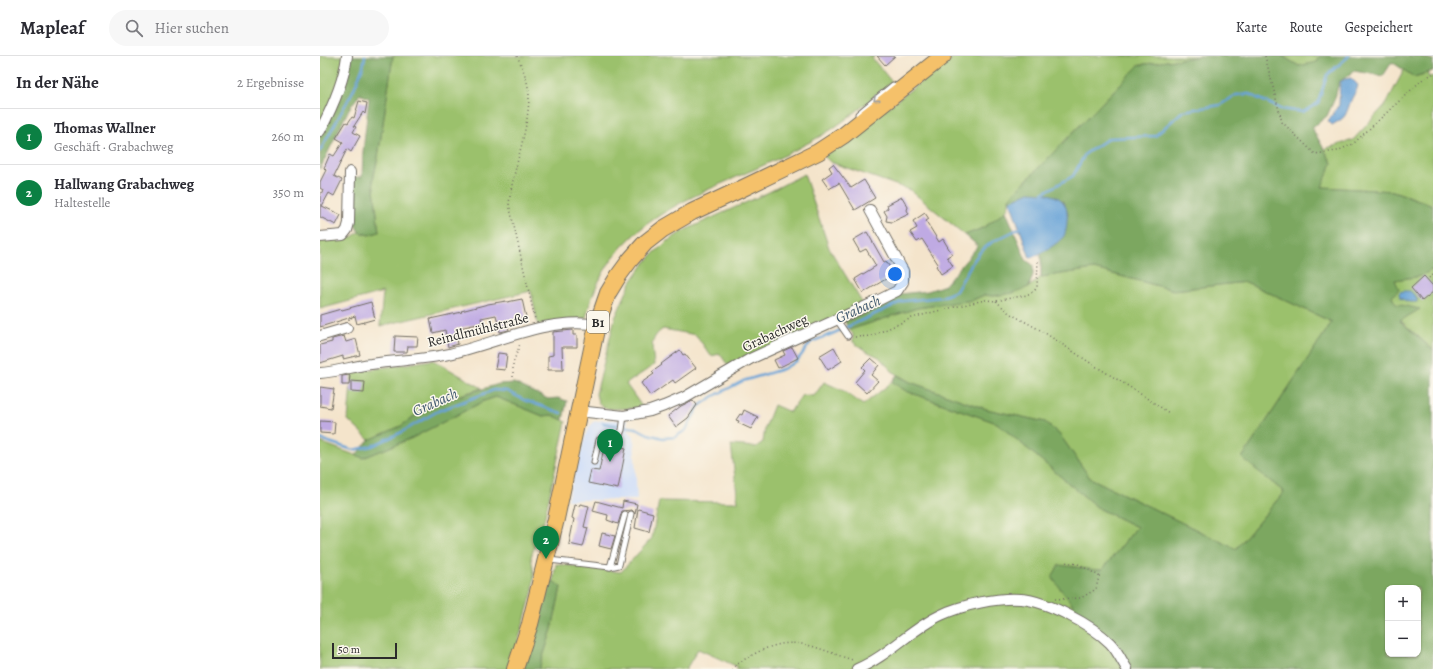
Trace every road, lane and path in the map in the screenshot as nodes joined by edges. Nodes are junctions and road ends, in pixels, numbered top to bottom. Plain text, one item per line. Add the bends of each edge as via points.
1 (347, 56) edge
2 (517, 56) edge
3 (943, 56) edge
4 (1265, 56) edge
5 (1433, 74) edge
6 (320, 131) edge
7 (350, 172) dead end
8 (870, 210) dead end
9 (320, 238) edge
10 (1038, 258) dead end
11 (1433, 275) edge
12 (1429, 278) dead end
13 (996, 301) junction
14 (839, 323) junction
15 (597, 325) junction
16 (347, 328) dead end
17 (537, 329) junction
18 (525, 332) junction
19 (846, 334) joint
20 (320, 336) edge
21 (320, 373) edge
22 (513, 377) dead end
23 (578, 411) junction
24 (1169, 413) dead end
25 (624, 418) junction
26 (594, 462) dead end
27 (624, 514) dead end
28 (631, 514) dead end
29 (546, 559) junction
30 (1064, 562) dead end
31 (610, 567) junction
32 (1040, 604) junction
33 (866, 664) junction
34 (515, 669) edge
35 (732, 669) edge
36 (857, 669) edge
37 (1127, 669) edge

1 - 6 street via 340,85
2 - 17 path via 529,96 527,119 509,204
3 - 15 main road, B1 via 844,135 818,152 692,212 663,229 645,243 619,275 608,293
4 - 5 path via 1282,122 1315,154 1336,151 1353,144 1424,78
7 - 9 street via 347,230 343,235
8 - 14 street, Grabachweg via 903,271 903,282 897,291
10 - 13 path via 1035,290 1027,295
11 - 12 path
13 - 19 path via 985,300 912,318 871,336
13 - 24 path via 1009,313 1042,331
14 - 19 lane
14 - 25 street, Grabachweg via 750,359 676,401
15 - 17 street, Reindlmühlstraße via 570,324
15 - 23 main road, B1
16 - 20 street
17 - 18 street, Reindlmühlstraße
18 - 21 street, Reindlmühlstraße via 449,354 365,364
18 - 22 path via 513,363
23 - 25 street, Grabachweg
23 - 29 main road, B1
25 - 26 lane via 619,437 599,440
27 - 31 lane
28 - 31 lane via 619,565
29 - 31 lane
29 - 34 main road, B1 via 530,624
30 - 32 path via 1078,564 1099,576 1096,589 1081,598 1056,598
32 - 33 street via 1022,599 1007,599 942,614
32 - 37 street via 1086,625 1111,644
33 - 35 path via 810,645 781,643 746,658
33 - 36 street

